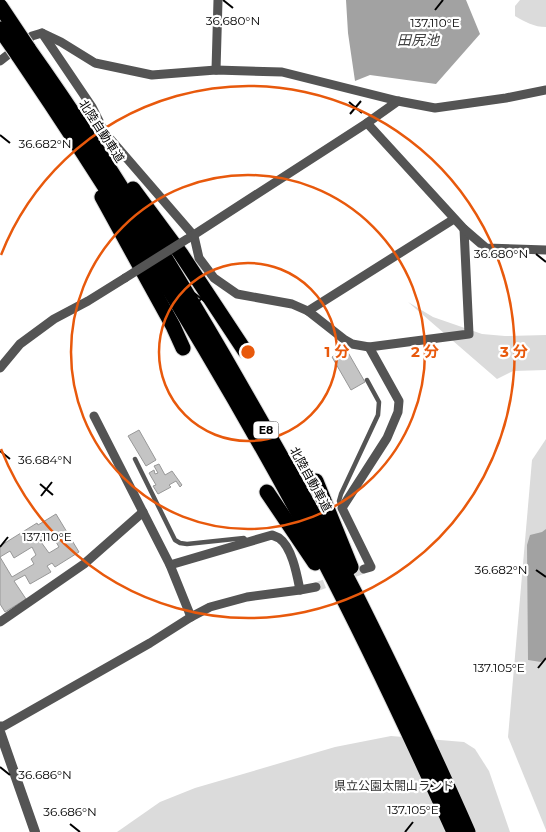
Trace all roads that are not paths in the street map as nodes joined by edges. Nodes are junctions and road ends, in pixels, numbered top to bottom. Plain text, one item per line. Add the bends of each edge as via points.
1 (218, 0) edge
2 (0, 6) edge
3 (2, 31) edge
4 (42, 33) junction
5 (21, 53) junction
6 (0, 61) edge
7 (216, 70) junction
8 (51, 80) junction
9 (546, 90) edge
10 (398, 101) junction
11 (367, 123) junction
12 (454, 219) junction
13 (464, 229) junction
14 (191, 237) junction
15 (546, 250) edge
16 (308, 310) junction
17 (369, 347) junction
18 (183, 348) dead end
19 (245, 350) dead end
20 (0, 368) edge
21 (367, 380) dead end
22 (94, 416) dead end
23 (135, 459) dead end
24 (316, 481) dead end
25 (267, 492) dead end
26 (342, 508) junction
27 (143, 512) junction
28 (248, 541) junction
29 (170, 565) junction
30 (364, 569) dead end
31 (316, 587) tunnel mouth
32 (300, 590) junction
33 (191, 617) junction
34 (0, 622) edge
35 (391, 697) junction
36 (0, 726) edge
37 (0, 732) edge
38 (443, 775) junction
39 (35, 832) edge
40 (454, 832) edge
41 (468, 832) edge

1 - 7 street
2 - 5 highway, 北陸自動車道 / E8, bridge
3 - 5 highway, 北陸自動車道 / E8, bridge
4 - 6 street via 32,36
4 - 7 street via 95,63 152,75
4 - 14 street via 92,107 105,133
5 - 8 highway, 北陸自動車道 / E8
5 - 18 highway
5 - 35 highway, 北陸自動車道 / E8 via 213,363 316,548
7 - 10 street via 282,72
8 - 19 highway via 181,254
8 - 38 highway, 北陸自動車道 / E8 via 159,247 248,398 349,582
9 - 10 street via 435,108
10 - 11 street
11 - 12 street
11 - 14 street
12 - 13 street
12 - 16 street
13 - 15 street via 486,248
13 - 17 street via 468,334
14 - 16 street via 199,258 214,278 237,294
14 - 20 street, bridge via 54,319 20,344
16 - 17 street via 345,340
17 - 26 street via 399,401 398,412 387,438
21 - 26 lane via 379,402 378,416 340,494
22 - 27 street
23 - 28 lane via 175,540 188,544 244,538
24 - 38 highway via 363,597
25 - 35 highway via 336,598
26 - 30 street via 371,567
27 - 29 street
27 - 34 street via 84,564
28 - 29 street
28 - 32 street via 272,535 279,538 295,565
29 - 33 street
31 - 32 street
32 - 33 street via 248,597 210,607
33 - 36 street via 142,648
35 - 40 highway, 北陸自動車道 / E8
37 - 39 street
38 - 41 highway, 北陸自動車道 / E8

